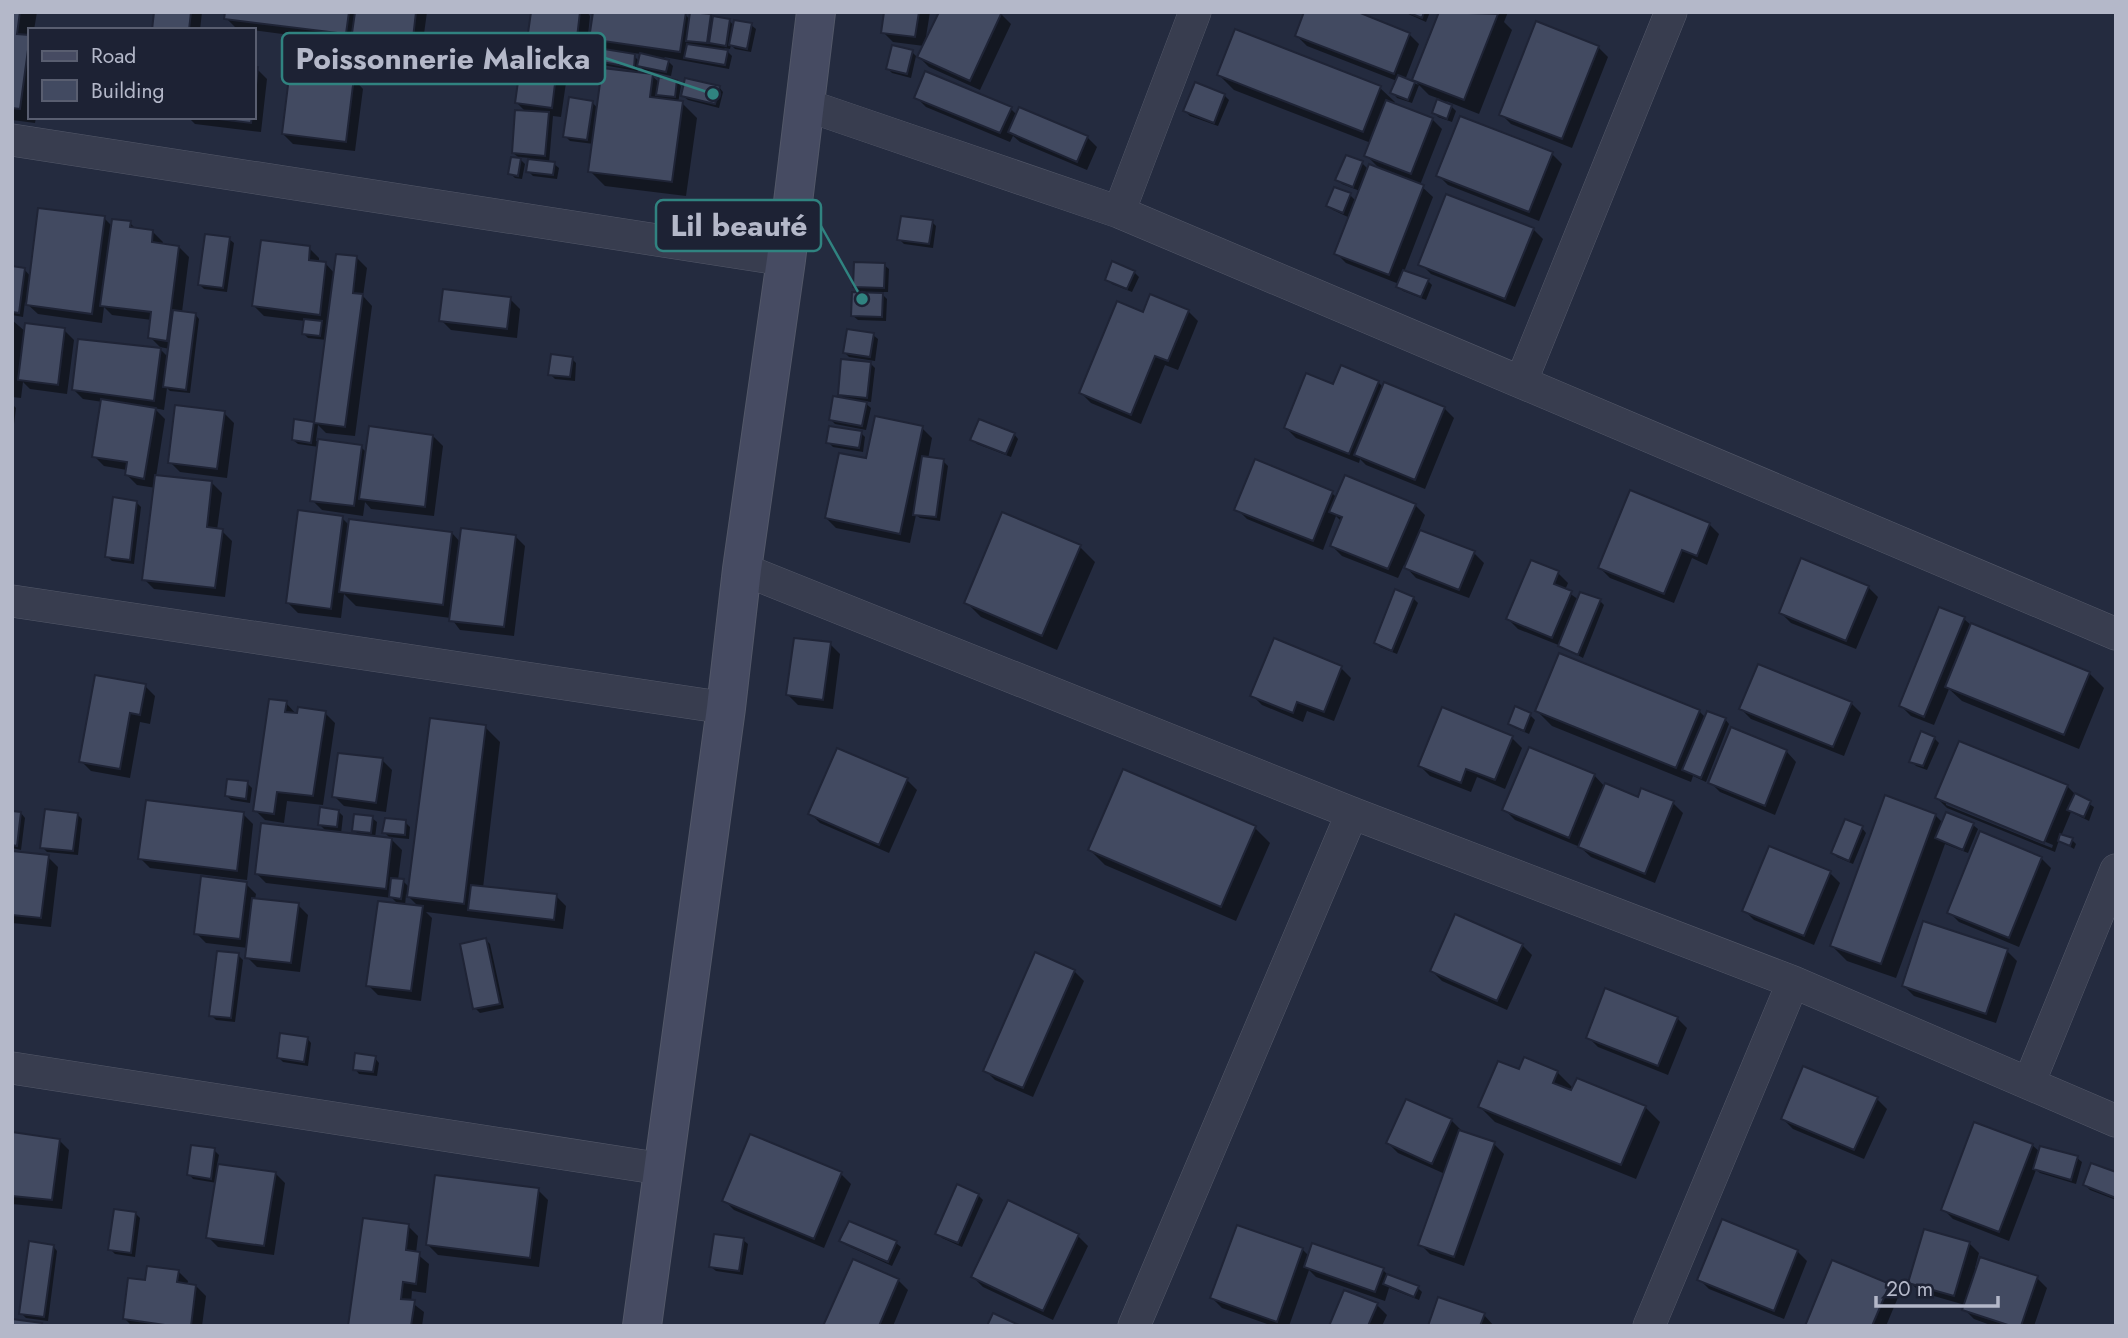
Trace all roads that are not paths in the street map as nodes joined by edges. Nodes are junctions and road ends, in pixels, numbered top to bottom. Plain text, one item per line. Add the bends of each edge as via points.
1 (816, 12) edge
2 (1195, 12) edge
3 (1671, 12) edge
4 (806, 105) junction
5 (12, 140) edge
6 (1119, 212) junction
7 (786, 260) junction
8 (1521, 382) junction
9 (742, 569) junction
10 (12, 601) edge
11 (2116, 634) edge
12 (726, 708) junction
13 (1352, 813) junction
14 (2116, 870) edge
15 (1793, 982) junction
16 (12, 1068) edge
17 (2029, 1083) junction
18 (2116, 1121) edge
19 (662, 1168) junction
20 (642, 1326) edge
21 (1134, 1326) edge
22 (1649, 1326) edge

1 - 4 street
2 - 6 street
3 - 8 street
4 - 6 street
4 - 7 street
5 - 7 street
6 - 8 street
7 - 9 street
8 - 11 street
9 - 12 street
9 - 13 street
10 - 12 street
12 - 19 street
13 - 15 street
13 - 21 street
14 - 17 street
15 - 17 street
15 - 22 street
16 - 19 street
17 - 18 street
19 - 20 street

